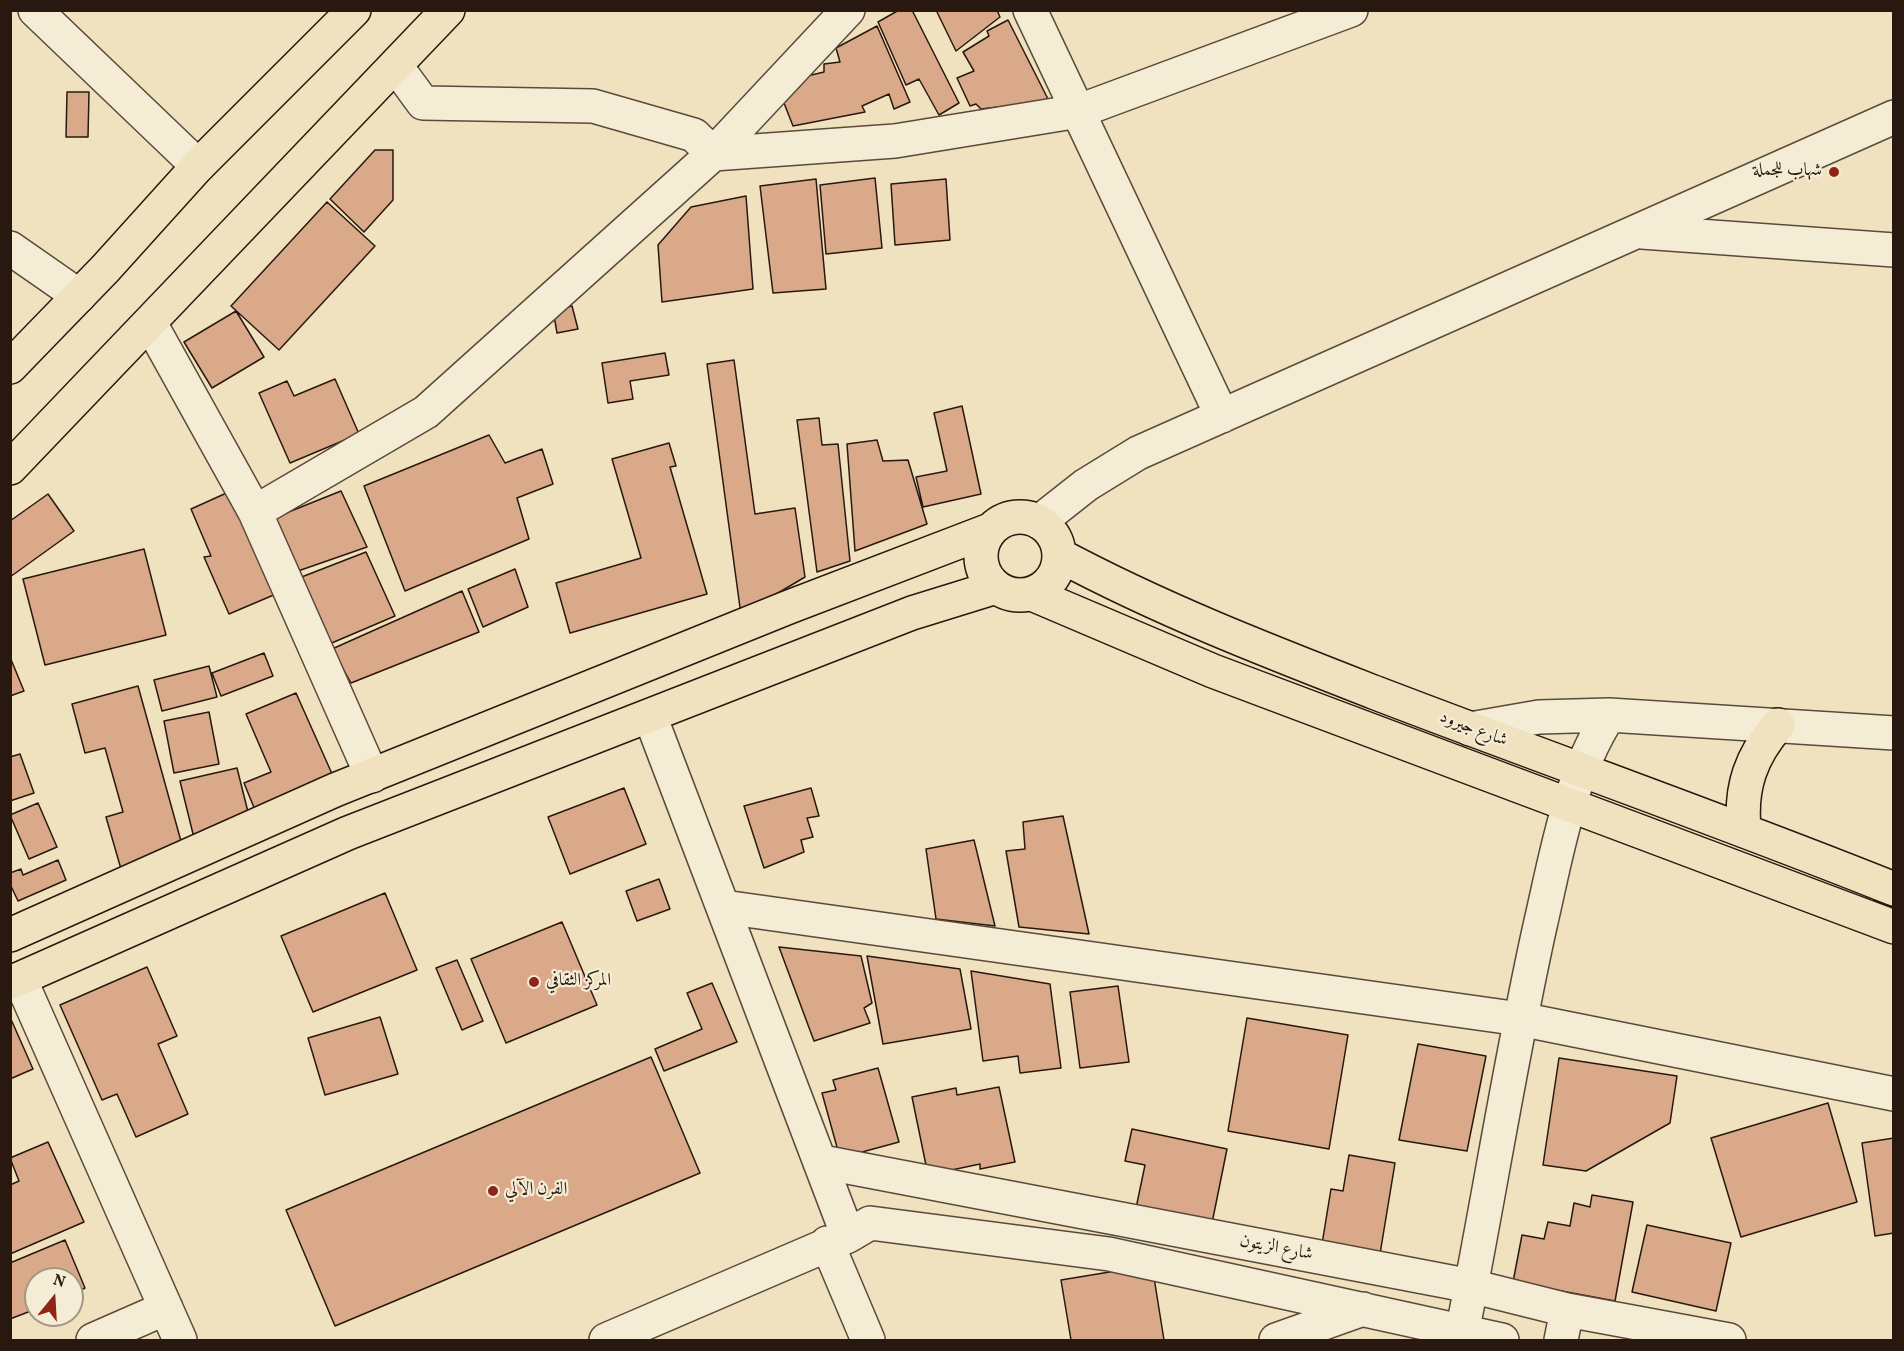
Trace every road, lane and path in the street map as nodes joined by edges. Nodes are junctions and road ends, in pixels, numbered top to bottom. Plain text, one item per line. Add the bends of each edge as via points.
1 (35, 10) edge
2 (354, 10) edge
3 (448, 10) edge
4 (848, 10) edge
5 (1030, 10) edge
6 (1351, 10) edge
7 (396, 66) junction
8 (1079, 111) junction
9 (1893, 117) edge
10 (713, 154) junction
11 (198, 166) junction
12 (1637, 232) junction
13 (10, 248) edge
14 (1893, 250) edge
15 (79, 296) junction
16 (150, 323) junction
17 (10, 366) edge
18 (1222, 416) junction
19 (10, 468) edge
20 (255, 512) junction
21 (1039, 522) junction
22 (990, 530) junction
23 (1059, 555) junction
24 (996, 587) junction
25 (1032, 594) junction
26 (1609, 715) junction
27 (650, 716) junction
28 (1778, 725) junction
29 (1470, 729) junction
30 (1893, 733) edge
31 (1579, 771) junction
32 (372, 776) junction
33 (1567, 806) junction
34 (1744, 829) junction
35 (1893, 889) edge
36 (724, 908) junction
37 (1893, 927) edge
38 (10, 935) edge
39 (15, 981) edge
40 (1520, 1019) junction
41 (1893, 1094) edge
42 (822, 1162) junction
43 (837, 1240) junction
44 (1471, 1286) junction
45 (166, 1308) junction
46 (1364, 1309) junction
47 (1564, 1325) edge
48 (1462, 1333) junction
49 (93, 1341) edge
50 (180, 1341) edge
51 (606, 1341) edge
52 (868, 1341) edge
53 (1276, 1341) edge
54 (1502, 1341) edge
55 (1729, 1341) edge

1 - 11 street
2 - 11 main road
3 - 7 main road
4 - 10 street
5 - 8 street
6 - 8 street
7 - 10 street via 423,103 593,106 694,135
7 - 16 main road
8 - 10 street via 895,141
8 - 18 street
9 - 12 street
10 - 20 street via 426,412
11 - 15 main road
12 - 14 street
12 - 18 street
13 - 15 street
15 - 17 main road
16 - 19 main road
16 - 20 street
18 - 21 street via 1112,468
20 - 32 street
21 - 22 main road via 1013,517
21 - 23 main road via 1057,542
22 - 24 main road via 980,554 981,566
22 - 32 main road
23 - 25 main road via 1052,579
23 - 29 main road, شارع جيرود via 1216,631
24 - 25 main road via 1019,596
24 - 27 main road via 912,613
25 - 33 main road, شارع جيرود via 1213,671
26 - 28 street
26 - 29 street via 1539,717
26 - 31 street
27 - 36 street
27 - 39 main road via 348,833
28 - 30 street
28 - 34 main road via 1763,742 1748,773 1742,806
29 - 31 main road, شارع جيرود
31 - 33 street
31 - 34 main road, شارع جيرود
32 - 38 main road
33 - 37 main road, شارع جيرود
33 - 40 street
34 - 35 main road, شارع جيرود
36 - 40 street
36 - 42 street
39 - 45 street
40 - 41 street
40 - 44 street
42 - 43 street
42 - 44 street, شارع الزيتون
43 - 46 street via 870,1223 1109,1254
43 - 51 street
43 - 52 street
44 - 47 street, شارع الزيتون
44 - 48 street
45 - 49 street
45 - 50 street
46 - 48 street
46 - 53 street
47 - 55 street, شارع الزيتون
48 - 54 street

